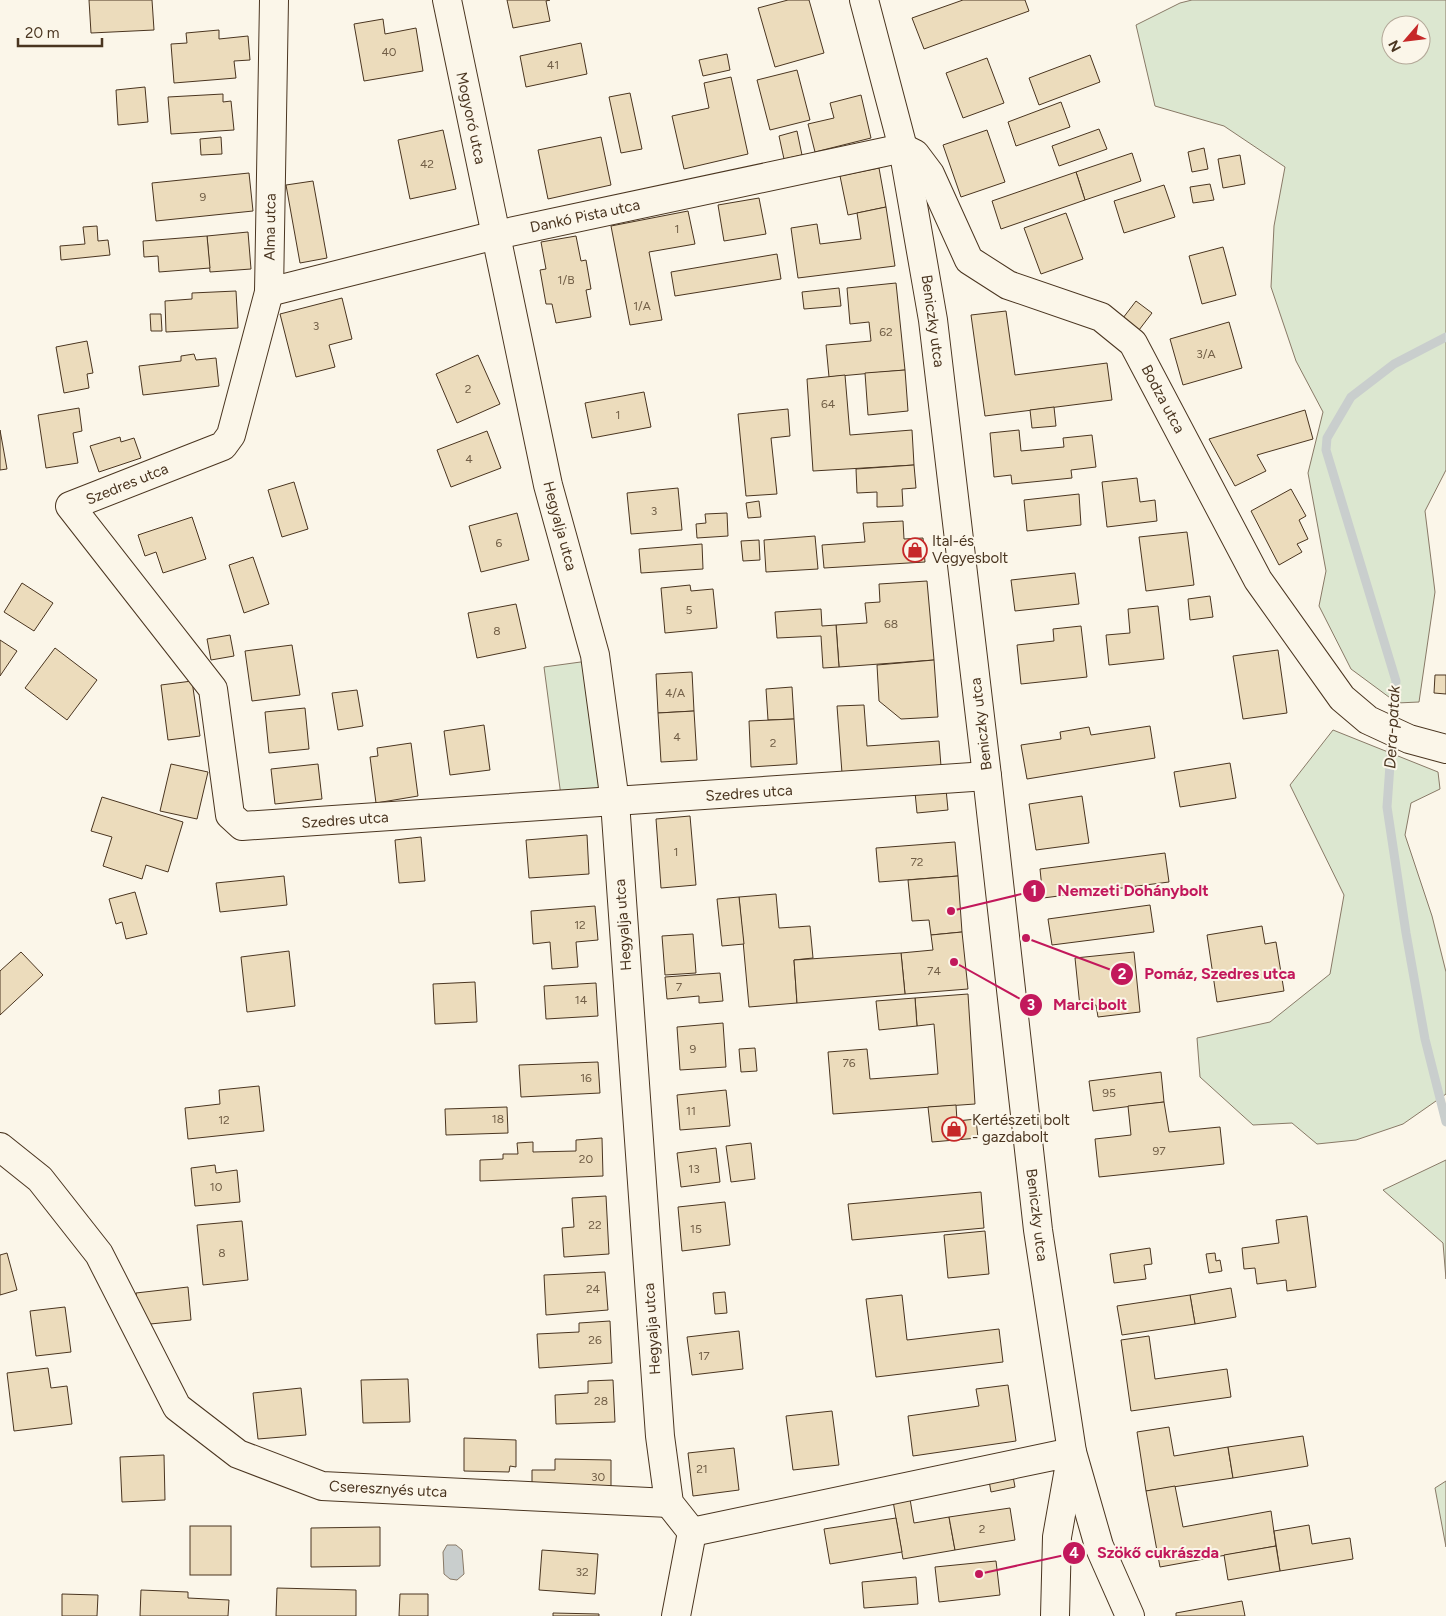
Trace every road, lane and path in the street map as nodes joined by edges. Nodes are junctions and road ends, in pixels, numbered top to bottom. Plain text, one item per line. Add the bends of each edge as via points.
1 (274, 0) edge
2 (447, 0) edge
3 (864, 0) edge
4 (902, 148) junction
5 (496, 235) junction
6 (269, 292) junction
7 (223, 446) joint
8 (1446, 749) edge
9 (987, 776) junction
10 (615, 802) junction
11 (0, 1147) edge
12 (1072, 1452) junction
13 (669, 1503) junction
14 (692, 1532) junction
15 (676, 1616) edge
16 (1055, 1616) edge
17 (1130, 1616) edge

1 - 6 street, Alma utca
2 - 5 street, Mogyoró utca
3 - 4 street, Beniczky utca
4 - 5 street, Dankó Pista utca
4 - 8 street, Bodza utca via 915,154 930,174 969,260 1008,286 1101,317 1133,343 1258,580 1342,698 1368,720 1409,739
4 - 9 street, Beniczky utca via 934,329
5 - 6 street, Dankó Pista utca
5 - 10 street, Hegyalja utca via 548,485 595,655
6 - 7 street, Alma utca via 231,435
7 - 10 street, Szedres utca via 70,506 213,690 230,815 242,826
9 - 10 street, Szedres utca
9 - 12 street, Beniczky utca via 1038,1230
10 - 13 street, Hegyalja utca via 660,1436
11 - 13 street, Cseresznyés utca via 40,1179 99,1254 177,1407 238,1454 322,1486
12 - 14 street
12 - 16 street via 1057,1537
12 - 17 street via 1099,1546
13 - 14 street
14 - 15 street

